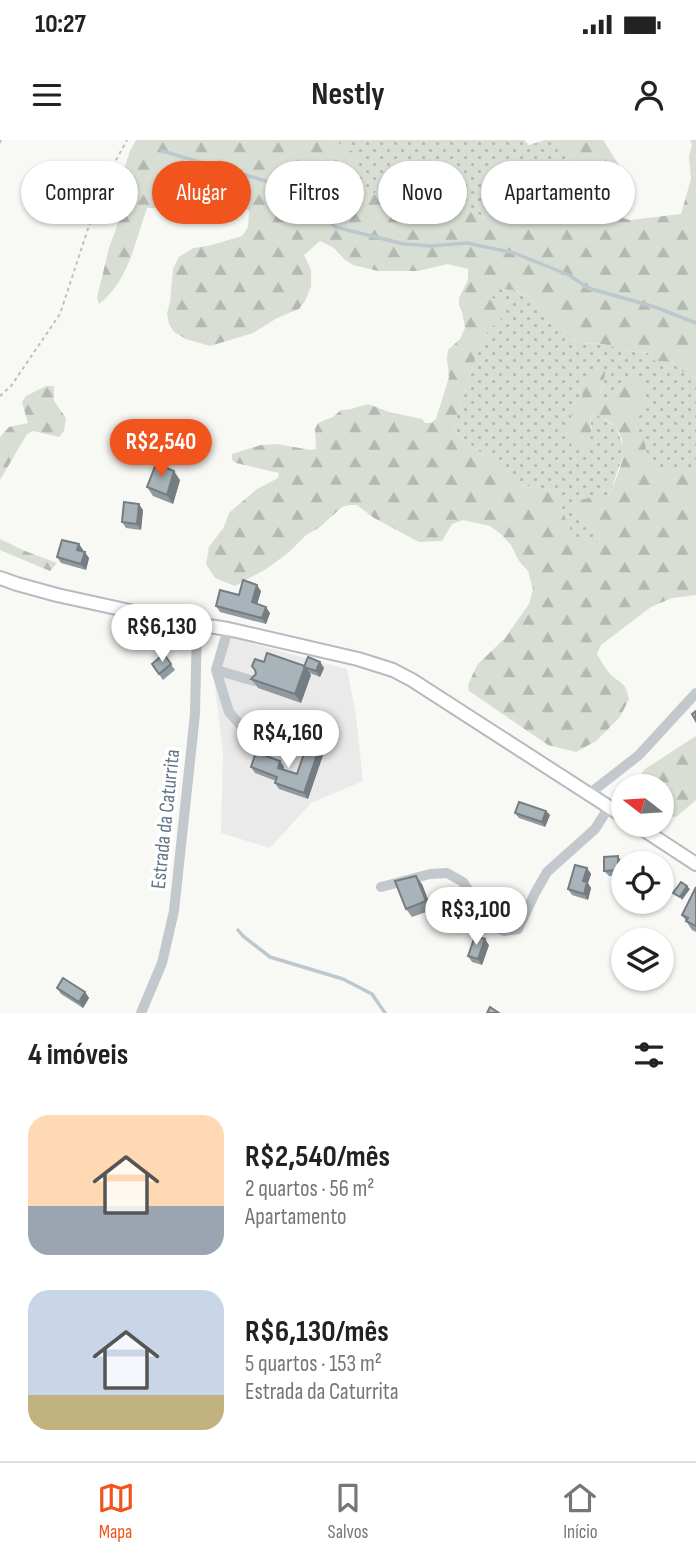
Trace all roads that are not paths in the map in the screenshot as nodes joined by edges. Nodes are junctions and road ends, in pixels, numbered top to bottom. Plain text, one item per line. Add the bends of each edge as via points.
1 (0, 578) edge
2 (197, 624) junction
3 (228, 629) junction
4 (216, 670) junction
5 (254, 681) edge
6 (696, 693) edge
7 (323, 721) dead end
8 (589, 794) junction
9 (609, 807) joint
10 (655, 837) edge
11 (696, 864) edge
12 (381, 887) dead end
13 (141, 1013) edge

1 - 2 main road via 57,595
2 - 3 main road
2 - 13 street, Estrada da Caturrita via 195,714 174,911 162,963
3 - 4 street
3 - 8 main road via 393,670
4 - 5 street
4 - 7 street via 229,712 248,734 273,741
6 - 8 street via 639,755
8 - 9 main road
9 - 12 street via 595,829 547,872 518,929 504,931 491,925 463,882 447,873
10 - 11 main road

